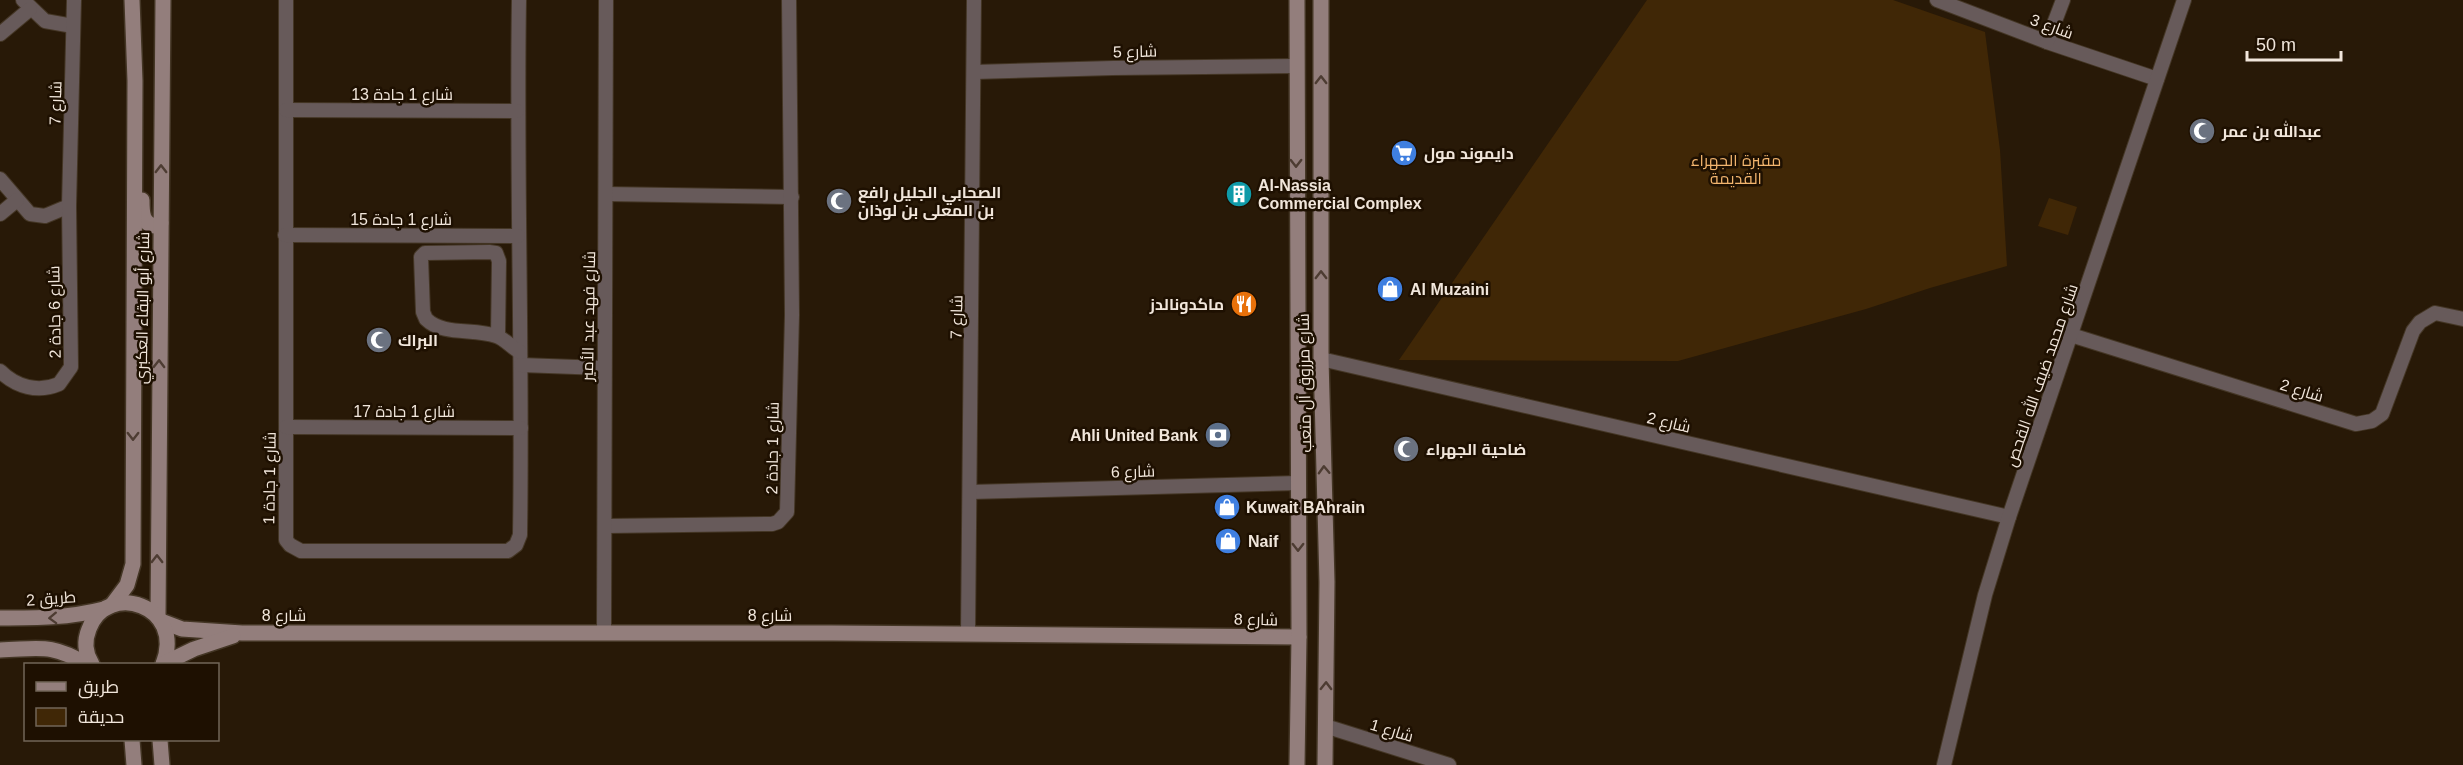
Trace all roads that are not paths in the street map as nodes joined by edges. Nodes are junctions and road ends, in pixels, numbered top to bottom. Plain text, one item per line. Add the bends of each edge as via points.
1 (74, 0) edge
2 (127, 0) edge
3 (132, 0) edge
4 (163, 0) edge
5 (286, 0) edge
6 (519, 0) edge
7 (606, 0) edge
8 (789, 0) edge
9 (974, 0) edge
10 (1297, 0) edge
11 (1321, 0) edge
12 (1937, 0) edge
13 (2063, 0) edge
14 (2184, 0) edge
15 (26, 4) edge
16 (132, 17) junction
17 (73, 26) junction
18 (0, 34) edge
19 (2047, 42) junction
20 (1297, 66) junction
21 (974, 72) junction
22 (2157, 79) junction
23 (135, 81) junction
24 (286, 110) junction
25 (517, 111) junction
26 (0, 179) edge
27 (606, 194) junction
28 (1296, 194) junction
29 (792, 197) junction
30 (1321, 197) junction
31 (17, 200) junction
32 (69, 206) junction
33 (0, 214) edge
34 (161, 222) junction
35 (1297, 233) junction
36 (285, 235) junction
37 (1321, 235) junction
38 (518, 236) junction
39 (2463, 319) edge
40 (2072, 335) junction
41 (498, 336) junction
42 (521, 359) junction
43 (1321, 359) junction
44 (603, 368) junction
45 (0, 371) edge
46 (286, 427) junction
47 (522, 428) junction
48 (1298, 483) junction
49 (970, 492) junction
50 (2009, 517) junction
51 (605, 526) junction
52 (108, 607) junction
53 (0, 618) edge
54 (160, 619) junction
55 (242, 633) junction
56 (604, 633) junction
57 (968, 634) junction
58 (1299, 637) junction
59 (0, 650) edge
60 (84, 663) edge
61 (92, 663) edge
62 (163, 663) edge
63 (165, 663) edge
64 (1325, 726) junction
65 (132, 741) edge
66 (160, 741) edge
67 (134, 765) edge
68 (162, 765) edge
69 (1297, 765) edge
70 (1325, 765) edge
71 (1449, 765) edge
72 (1944, 765) edge

1 - 17 street, شارع 7
2 - 16 street
3 - 16 main road, شارع أبو البقاء العكبري
34 -> 4 main road, شارع أبو البقاء العكبري
5 - 24 street, شارع 1 جادة 1
6 - 25 street, شارع 1 جادة 1
7 - 27 street, شارع فهد عبد الأمير
8 - 29 street, شارع 1 جادة 2
9 - 21 street, شارع 7
10 - 20 main road, شارع مرزوق آل متعب
30 -> 11 main road, شارع مرزوق آل متعب
12 - 19 street, شارع 3
13 - 19 street
14 - 22 street, شارع محمد ضيف الله القحص
15 - 17 street via 45,21
15 - 18 street
16 - 23 main road, شارع أبو البقاء العكبري
17 - 32 street, شارع 7
19 - 22 street, شارع 3
20 - 21 street, شارع 5
20 -> 28 main road, شارع مرزوق آل متعب
21 - 49 street, شارع 7
22 - 40 street, شارع محمد ضيف الله القحص
23 - 34 main road via 141,105 144,219 150,226
23 -> 52 main road, شارع أبو البقاء العكبري via 132,564 128,585
24 - 25 street, شارع 1 جادة 13
24 - 36 street, شارع 1 جادة 1
25 - 38 street, شارع 1 جادة 1
26 - 31 street
27 - 29 street
27 - 44 street, شارع فهد عبد الأمير
28 - 30 main road via 1311,202
28 - 35 main road, شارع مرزوق آل متعب
29 - 51 street, شارع 1 جادة 2 via 784,518 772,524
30 - 37 main road, شارع مرزوق آل متعب
31 - 32 street via 37,216
31 - 33 street
32 - 45 street, شارع 6 جادة 2 via 71,367 59,384 37,389 18,385
54 -> 34 main road, شارع أبو البقاء العكبري
35 - 37 main road via 1306,228
35 - 48 main road, شارع مرزوق آل متعب
36 - 38 street, شارع 1 جادة 15
36 - 46 street, شارع 1 جادة 1
43 -> 37 main road, شارع مرزوق آل متعب
38 - 42 street, شارع 1 جادة 1
39 - 40 street, شارع 2 via 2435,314 2420,322 2382,414 2356,424
40 - 50 street, شارع محمد ضيف الله القحص
41 - 41 street via 437,327 426,319 421,268 425,253 496,253
41 - 42 street
42 - 44 street
42 - 47 street, شارع 1 جادة 1
43 - 50 street, شارع 2
64 -> 43 main road, شارع مرزوق آل متعب via 1327,582
44 - 51 street, شارع فهد عبد الأمير
46 - 47 street, شارع 1 جادة 17
46 - 47 street, شارع 1 جادة 1 via 285,534 290,545 301,551 513,549 520,535
48 - 49 street, شارع 6
48 -> 58 main road, شارع مرزوق آل متعب
49 - 57 street, شارع 7
50 - 72 street, شارع محمد ضيف الله القحص
51 - 56 street, شارع فهد عبد الأمير
52 -> 53 main road, طريق 2 via 53,619
52 - 54 main road, طريق 2 via 134,603
52 - 61 main road, شارع أبو البقاء العكبري via 90,624 86,636
54 - 55 main road, شارع 8 via 182,629
54 - 62 main road, شارع أبو البقاء العكبري via 168,643
55 - 56 main road, شارع 8
55 - 63 main road, شارع 8
56 - 57 main road, شارع 8
57 - 58 main road, شارع 8
58 - 69 main road, شارع مرزوق آل متعب
59 - 60 main road via 56,650
64 - 70 main road, شارع مرزوق آل متعب
64 - 71 street, شارع 1
65 - 67 main road
66 - 68 main road

